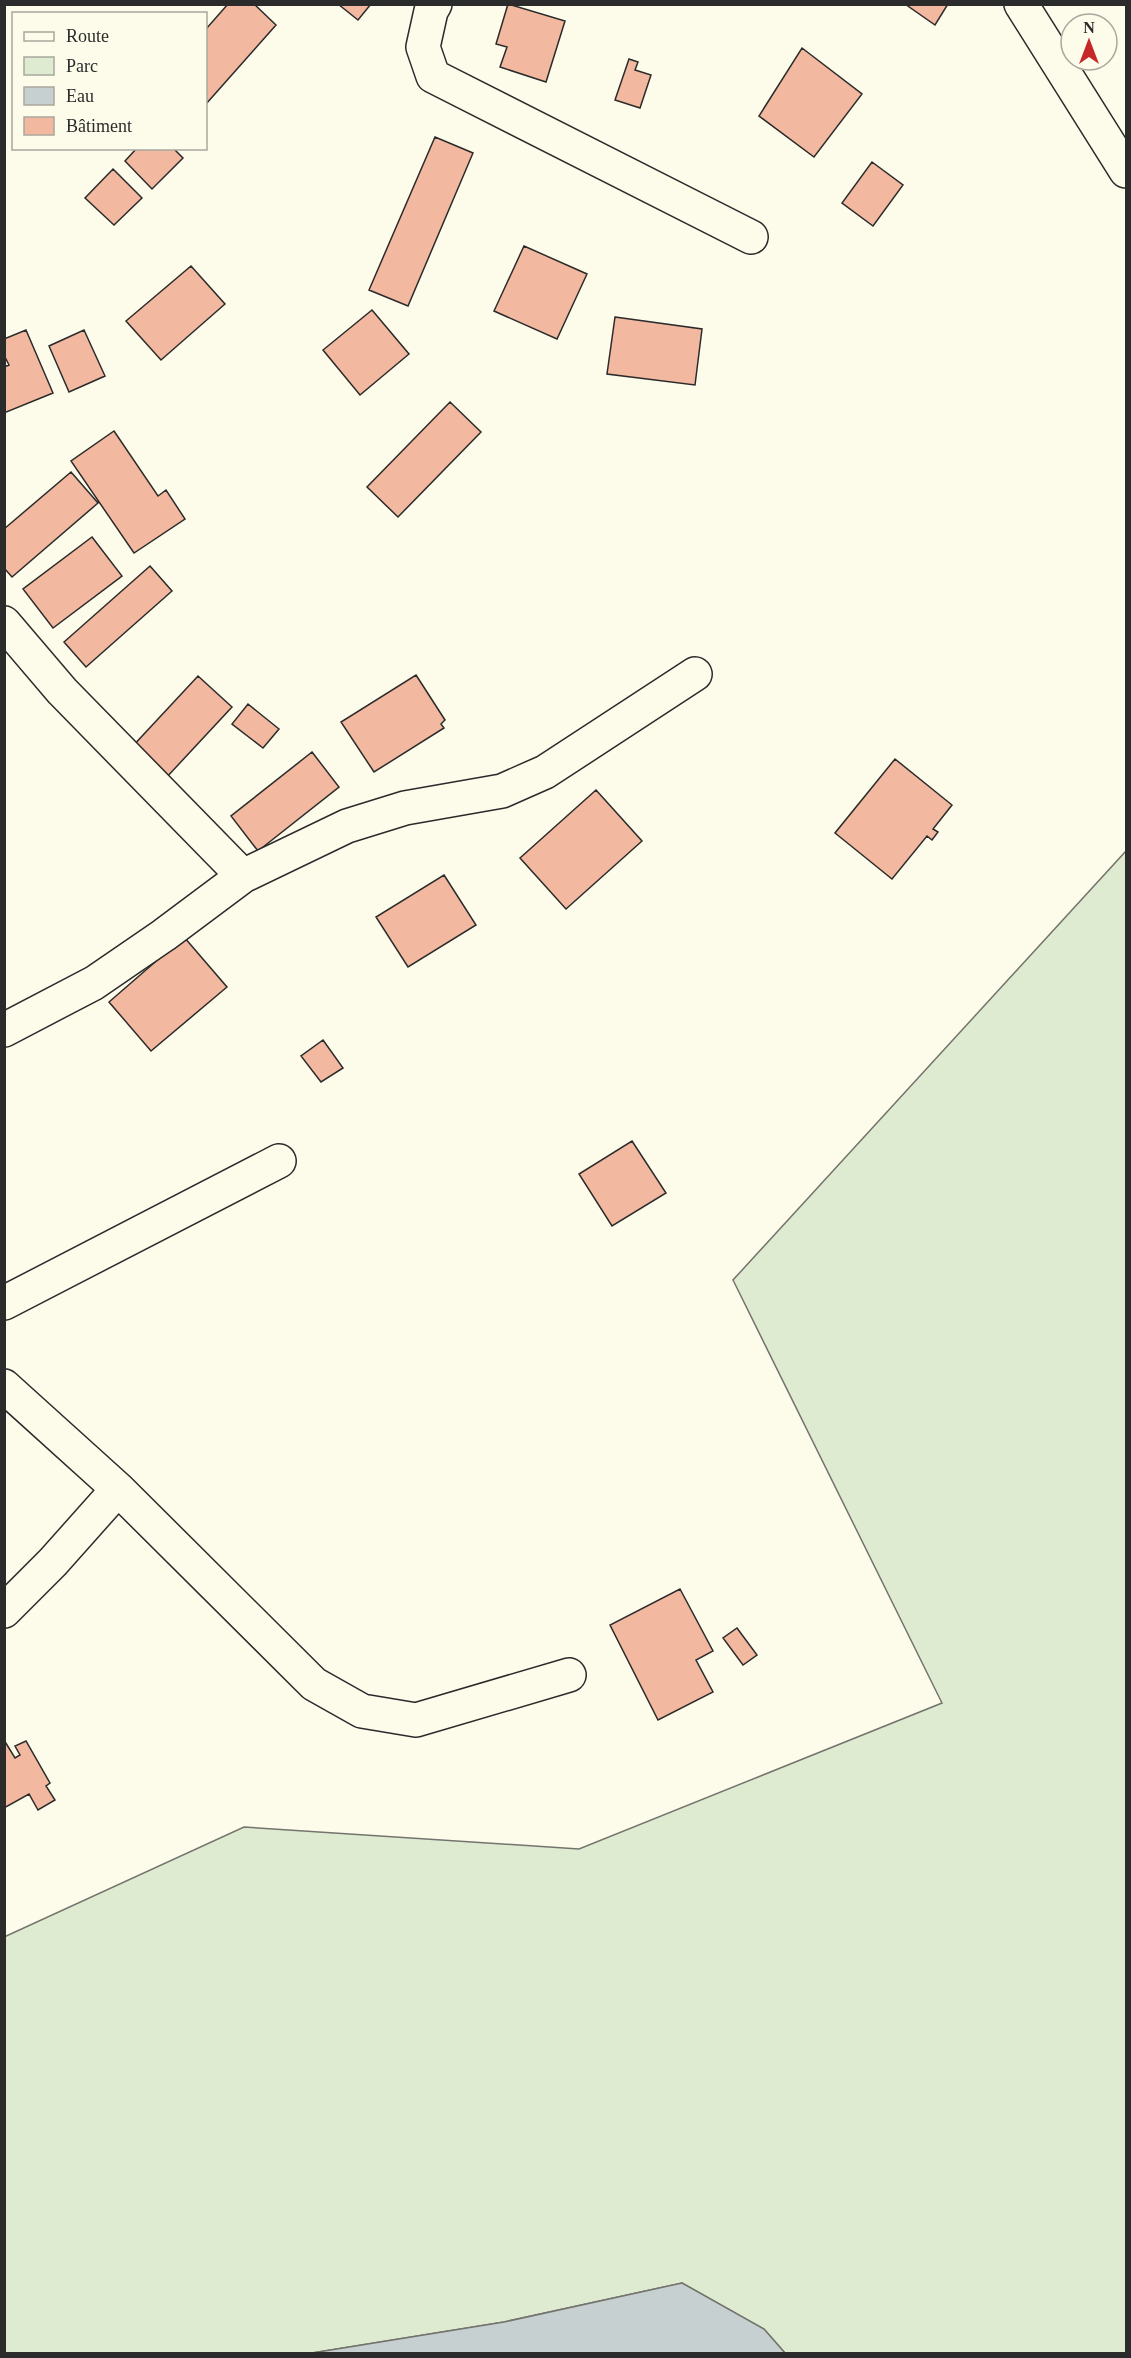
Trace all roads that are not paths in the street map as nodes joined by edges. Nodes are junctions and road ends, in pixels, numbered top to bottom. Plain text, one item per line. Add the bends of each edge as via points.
1 (435, 4) edge
2 (1021, 4) edge
3 (1126, 171) edge
4 (751, 237) dead end
5 (4, 623) edge
6 (695, 674) dead end
7 (243, 876) junction
8 (4, 1030) edge
9 (279, 1161) dead end
10 (4, 1303) edge
11 (4, 1386) edge
12 (118, 1489) junction
13 (4, 1611) edge
14 (569, 1674) dead end

1 - 4 street via 423,47 433,76
2 - 3 street
5 - 7 street via 62,691
6 - 7 street via 545,772 502,791 405,808 347,826
7 - 8 street via 94,983
9 - 10 street
11 - 12 street
12 - 13 street
12 - 14 street via 314,1684 362,1711 416,1720

